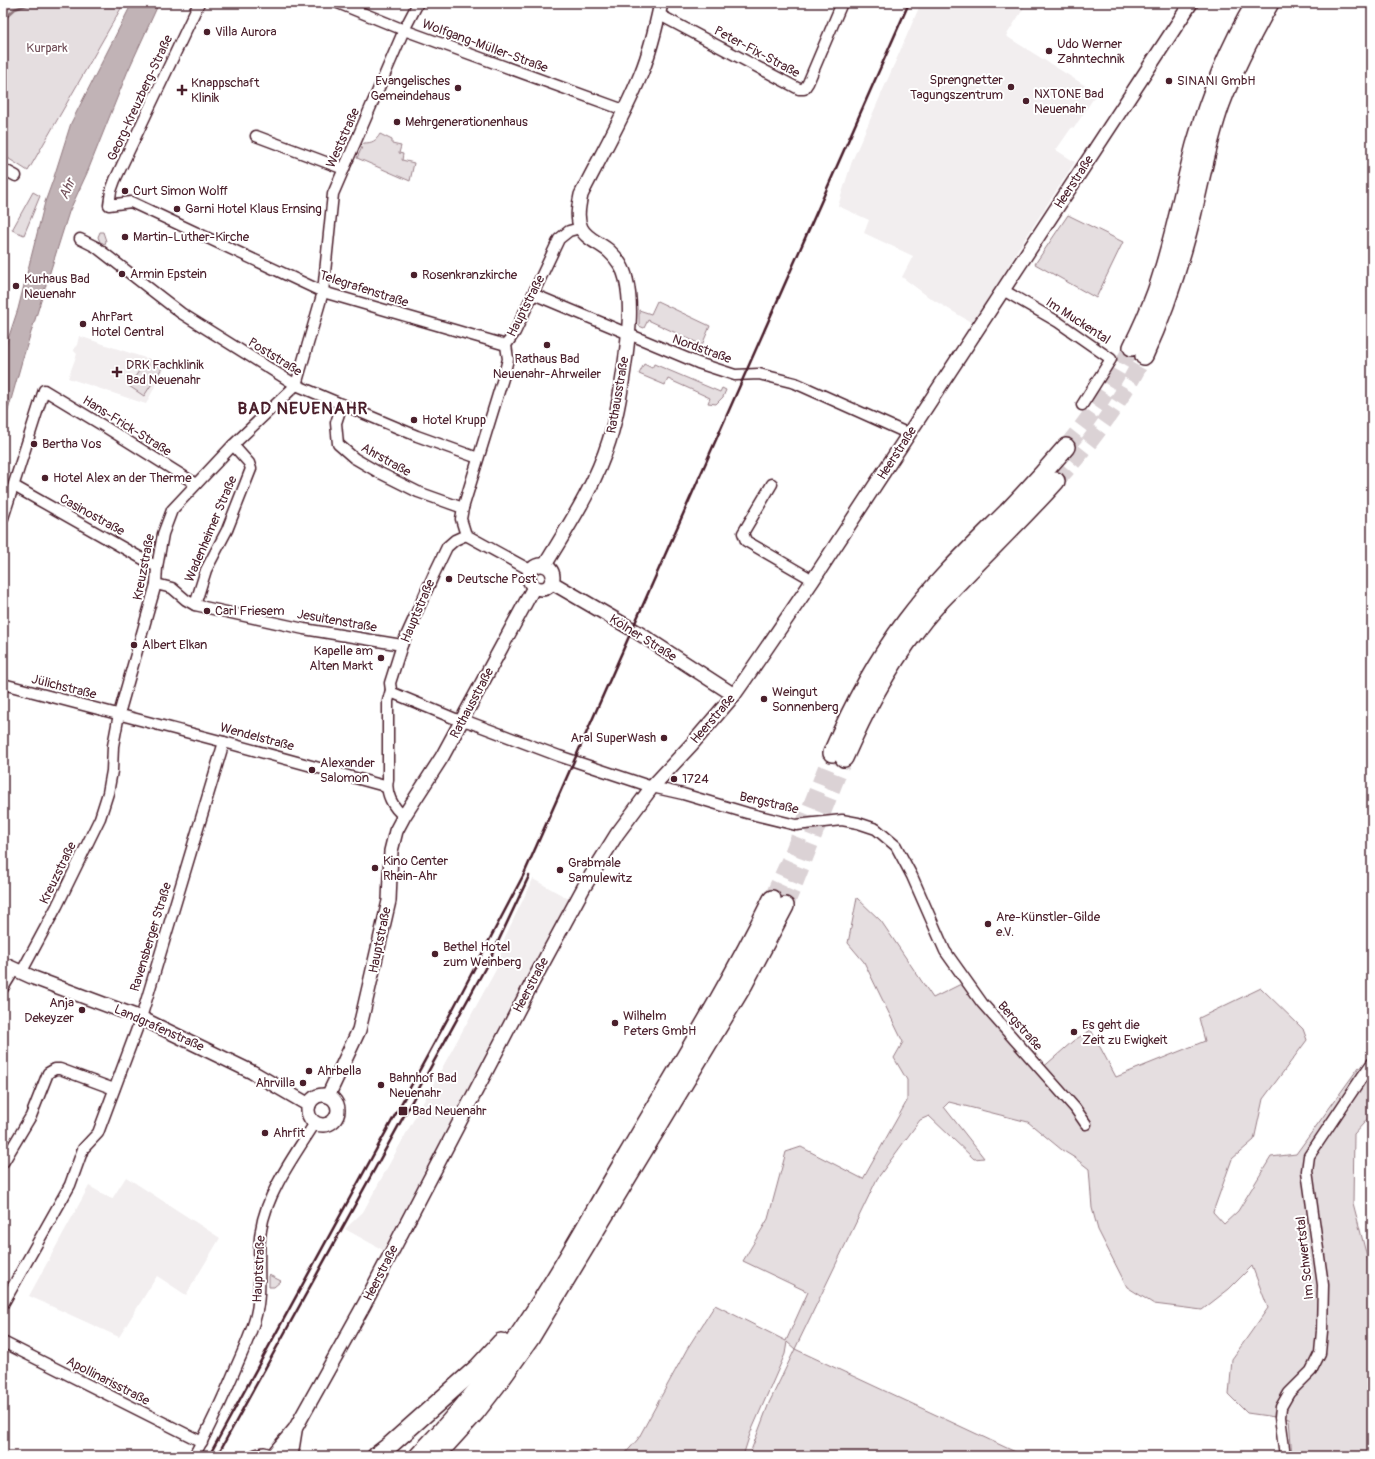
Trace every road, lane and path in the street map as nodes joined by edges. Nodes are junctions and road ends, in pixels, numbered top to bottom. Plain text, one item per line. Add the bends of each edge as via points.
1 (199, 3) edge
2 (338, 3) edge
3 (418, 3) edge
4 (842, 3) edge
5 (1191, 3) edge
6 (1255, 3) edge
7 (1270, 3) edge
8 (660, 9) edge
9 (404, 30) junction
10 (624, 110) junction
11 (256, 136) dead end
12 (3, 169) edge
13 (344, 169) junction
14 (16, 176) dead end
15 (109, 205) joint
16 (580, 228) junction
17 (80, 239) dead end
18 (1004, 290) junction
19 (323, 292) junction
20 (533, 294) junction
21 (628, 334) junction
22 (506, 345) junction
23 (296, 385) junction
24 (342, 404) junction
25 (1082, 405) dead end
26 (909, 434) junction
27 (233, 445) junction
28 (1066, 447) tunnel mouth
29 (478, 458) junction
30 (1056, 481) tunnel mouth
31 (196, 484) junction
32 (772, 484) dead end
33 (14, 486) junction
34 (463, 508) junction
35 (3, 518) edge
36 (466, 535) junction
37 (545, 565) junction
38 (157, 567) junction
39 (530, 570) junction
40 (813, 580) junction
41 (551, 582) junction
42 (156, 584) junction
43 (534, 587) junction
44 (195, 605) junction
45 (402, 646) junction
46 (3, 684) edge
47 (390, 686) junction
48 (734, 695) junction
49 (119, 714) junction
50 (462, 721) junction
51 (224, 742) junction
52 (652, 787) junction
53 (387, 788) junction
54 (404, 816) junction
55 (13, 969) edge
56 (3, 988) edge
57 (141, 1018) junction
58 (1372, 1063) edge
59 (114, 1089) junction
60 (328, 1096) junction
61 (309, 1105) junction
62 (315, 1123) junction
63 (1086, 1124) dead end
64 (3, 1164) edge
65 (542, 1298) junction
66 (3, 1304) edge
67 (3, 1342) edge
68 (295, 1429) junction
69 (202, 1442) junction
70 (194, 1456) edge
71 (256, 1456) edge
72 (271, 1456) edge
73 (291, 1456) edge
74 (376, 1456) edge
75 (418, 1456) edge
76 (436, 1456) edge
77 (1285, 1456) edge

1 - 15 street, Georg-Kreuzberg-Straße via 115,180
2 - 9 street, Wolfgang-Müller-Straße
3 - 9 street, Weststraße
4 - 8 street, Peter-Fix-Straße via 804,89 799,89
5 - 18 street, Heerstraße
6 - 7 highway via 1227,54 1210,99 1176,224 1144,321 1138,352 1162,316 1173,284 1221,104 1238,63
8 - 10 street via 642,73
9 - 10 street, Wolfgang-Müller-Straße
9 - 13 street, Weststraße
10 - 16 street via 581,195 578,210
11 - 13 street
12 - 14 street
13 - 19 street, Weststraße via 333,194
15 - 19 street, Telegrafenstraße via 130,202
16 - 20 street, Hauptstraße via 569,231 560,239
16 - 21 street, Rathausstraße via 609,251 621,267 626,279 629,302
17 - 23 street, Poststraße via 96,247 181,313
18 - 25 street, Im Muckental via 1058,322 1112,359
18 - 26 street, Heerstraße
19 - 22 street, Telegrafenstraße
19 - 23 street
20 - 21 street, Nordstraße
20 - 22 street, Hauptstraße
21 - 26 street, Nordstraße via 698,364 735,375 759,374 795,383
21 - 37 street, Rathausstraße via 616,419 607,448 579,511
22 - 29 street, Hauptstraße via 508,359
23 - 24 street, Poststraße
23 - 27 street, Kreuzstraße
24 - 29 street, Poststraße via 417,436
24 - 34 street, Ahrstraße via 336,423 338,444 354,458 418,492
26 - 40 street, Heerstraße
27 - 31 street, Kreuzstraße
27 - 44 street, Wadenheimer Straße via 250,463 251,469 227,530 206,570
28 - 30 highway via 928,594 887,647 843,727 838,755 898,654 917,628
29 - 34 street, Hauptstraße
31 - 33 street, Hans-Frick-Straße via 44,390
31 - 38 street, Kreuzstraße via 172,510 163,534
32 - 40 street via 743,533 746,542
33 - 35 street
33 - 38 street, Casinostraße
34 - 36 street, Hauptstraße via 461,519
36 - 39 street
36 - 45 street, Hauptstraße via 447,547
37 - 39 street via 535,566
37 - 41 street via 552,572
38 - 42 street, Kreuzstraße
39 - 43 street via 529,580
40 - 48 street, Heerstraße
41 - 43 street via 545,588
41 - 48 street, Kölner Straße via 637,632
42 - 44 street, Jesuitenstraße via 172,588
42 - 49 street, Kreuzstraße
43 - 50 street, Rathausstraße
44 - 45 street, Jesuitenstraße via 304,629
45 - 47 street, Hauptstraße
46 - 49 street, Jülichstraße
47 - 50 street, Bergstraße via 396,695
47 - 53 street, Hauptstraße
48 - 52 street, Heerstraße
49 - 51 street, Wendelstraße
49 - 55 street, Kreuzstraße via 113,746 112,772 106,803 100,818 60,899
50 - 52 street, Bergstraße
50 - 54 street, Rathausstraße
51 - 53 street, Wendelstraße
51 - 57 street, Ravensberger Straße
52 - 63 street, Bergstraße via 796,825 842,820 876,830 896,846 912,876 944,951 982,1003 1075,1108
52 - 68 street, Heerstraße via 617,834 584,887 364,1305
53 - 54 street, Hauptstraße via 394,807
54 - 60 street, Hauptstraße via 393,841 389,901 364,1013 359,1030
55 - 56 street, Kreuzstraße
55 - 57 street, Landgrafenstraße
57 - 59 street, Ravensberger Straße
57 - 61 street, Landgrafenstraße via 252,1072
58 - 77 street, Im Schwertstal via 1310,1156 1307,1171 1323,1285 1322,1331 1320,1353 1311,1371 1290,1393 1281,1407
59 - 64 street via 60,1069 48,1073 31,1116
59 - 66 street, Ravensberger Straße via 98,1133 83,1149 70,1185
60 - 61 street via 318,1096
60 - 62 street via 337,1104 338,1113 333,1121 327,1124
61 - 62 street via 309,1113
62 - 69 street, Hauptstraße via 294,1155 265,1212 261,1231 260,1290 256,1314 248,1340
65 - 74 highway via 478,1367
65 - 75 highway via 493,1369
65 - 76 highway via 747,948 778,903 744,984 562,1290 530,1339 476,1412
67 - 69 street, Apollinarisstraße
68 - 72 street, Heerstraße
68 - 73 street
69 - 70 street, Hauptstraße
71 - 72 street

